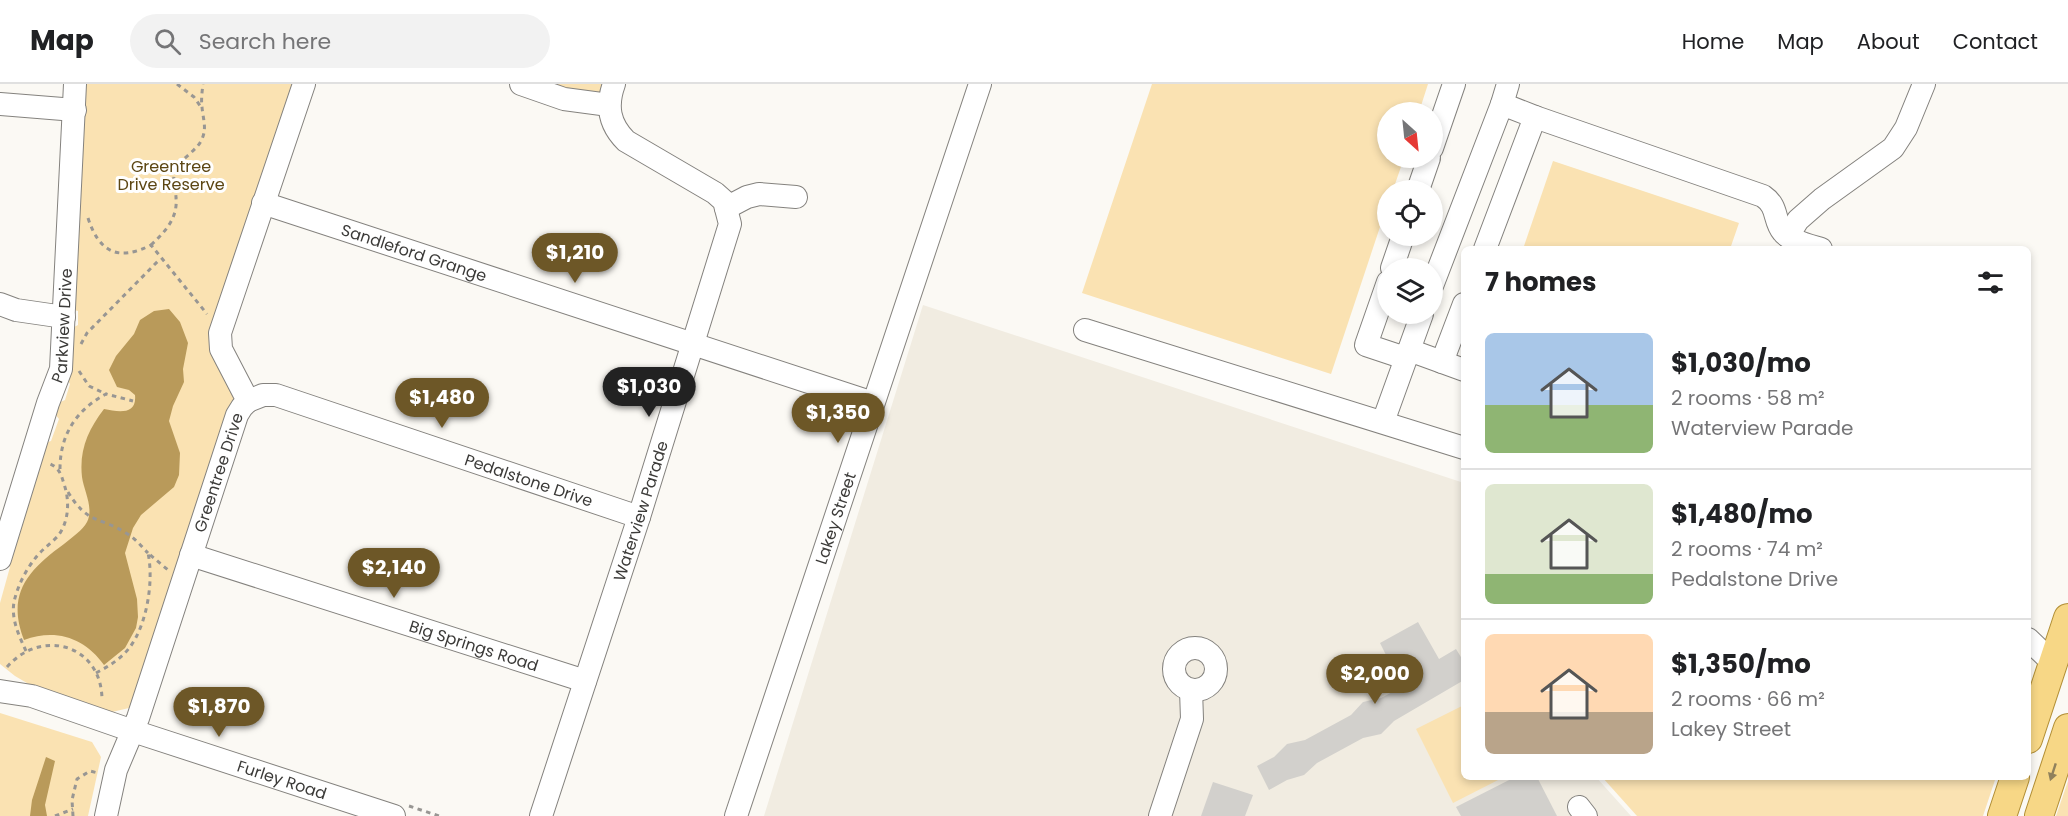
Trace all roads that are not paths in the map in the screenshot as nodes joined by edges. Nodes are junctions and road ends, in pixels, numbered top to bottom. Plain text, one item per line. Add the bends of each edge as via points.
1 (75, 84) edge
2 (304, 84) edge
3 (521, 84) edge
4 (980, 84) edge
5 (1454, 84) edge
6 (1924, 84) edge
7 (612, 94) edge
8 (1505, 94) edge
9 (0, 104) edge
10 (75, 110) junction
11 (1443, 116) edge
12 (1535, 117) junction
13 (796, 196) dead end
14 (263, 203) junction
15 (726, 208) junction
16 (1788, 236) junction
17 (1486, 246) edge
18 (1813, 246) edge
19 (1443, 258) edge
20 (0, 304) edge
21 (1461, 312) edge
22 (1377, 314) edge
23 (64, 317) junction
24 (1418, 324) edge
25 (1085, 330) dead end
26 (694, 344) junction
27 (1407, 354) junction
28 (1442, 362) junction
29 (1461, 369) edge
30 (248, 401) junction
31 (873, 402) junction
32 (1383, 422) junction
33 (1461, 447) edge
34 (10, 495) edge
35 (639, 517) junction
36 (0, 559) edge
37 (188, 565) junction
38 (2068, 618) edge
39 (2031, 641) edge
40 (2061, 666) edge
41 (3, 671) edge
42 (585, 681) junction
43 (1191, 690) dead end
44 (0, 691) edge
45 (32, 696) junction
46 (2068, 728) edge
47 (133, 731) junction
48 (2031, 732) edge
49 (2014, 780) edge
50 (106, 816) edge
51 (394, 816) edge
52 (541, 816) edge
53 (736, 816) edge
54 (1160, 816) edge
55 (2002, 816) edge
56 (2039, 816) edge

1 - 10 street, Parkview Drive
2 - 14 street, Greentree Drive
3 - 7 street via 564,99
4 - 31 street, Lakey Street
5 - 11 street
6 - 16 street via 1893,148 1798,220
7 - 15 street via 614,125 626,141 715,193
8 - 12 street
8 - 19 street
9 - 10 street
10 - 23 street, Parkview Drive
12 - 16 street via 1763,196
12 - 17 street
13 - 15 street via 759,194
14 - 26 street, Sandleford Grange
14 - 30 street, Greentree Drive via 220,340
15 - 26 street, Waterview Parade via 730,224 726,242
16 - 18 street
20 - 23 street
21 - 28 street
22 - 27 street via 1366,345
23 - 34 street, Parkview Drive via 61,369 28,470
24 - 27 street
25 - 32 street
26 - 31 street, Sandleford Grange
26 - 35 street, Waterview Parade
27 - 28 street
27 - 32 street
28 - 29 street
30 - 35 street, Pedalstone Drive via 276,395
30 - 37 street, Greentree Drive via 237,416
31 - 53 street, Lakey Street
32 - 33 street
34 - 36 street, Parkview Drive
35 - 42 street, Waterview Parade
37 - 42 street, Big Springs Road
37 - 47 street, Greentree Drive
38 - 40 main road
39 - 40 street
40 - 48 main road
41 - 45 street, Furley Road
42 - 52 street, Waterview Parade
43 - 54 street via 1192,719
44 - 45 street, Furley Road
45 - 47 street, Furley Road
46 -> 56 main road
47 - 50 street, Greentree Drive via 116,771
47 - 51 street, Furley Road
49 - 55 main road

